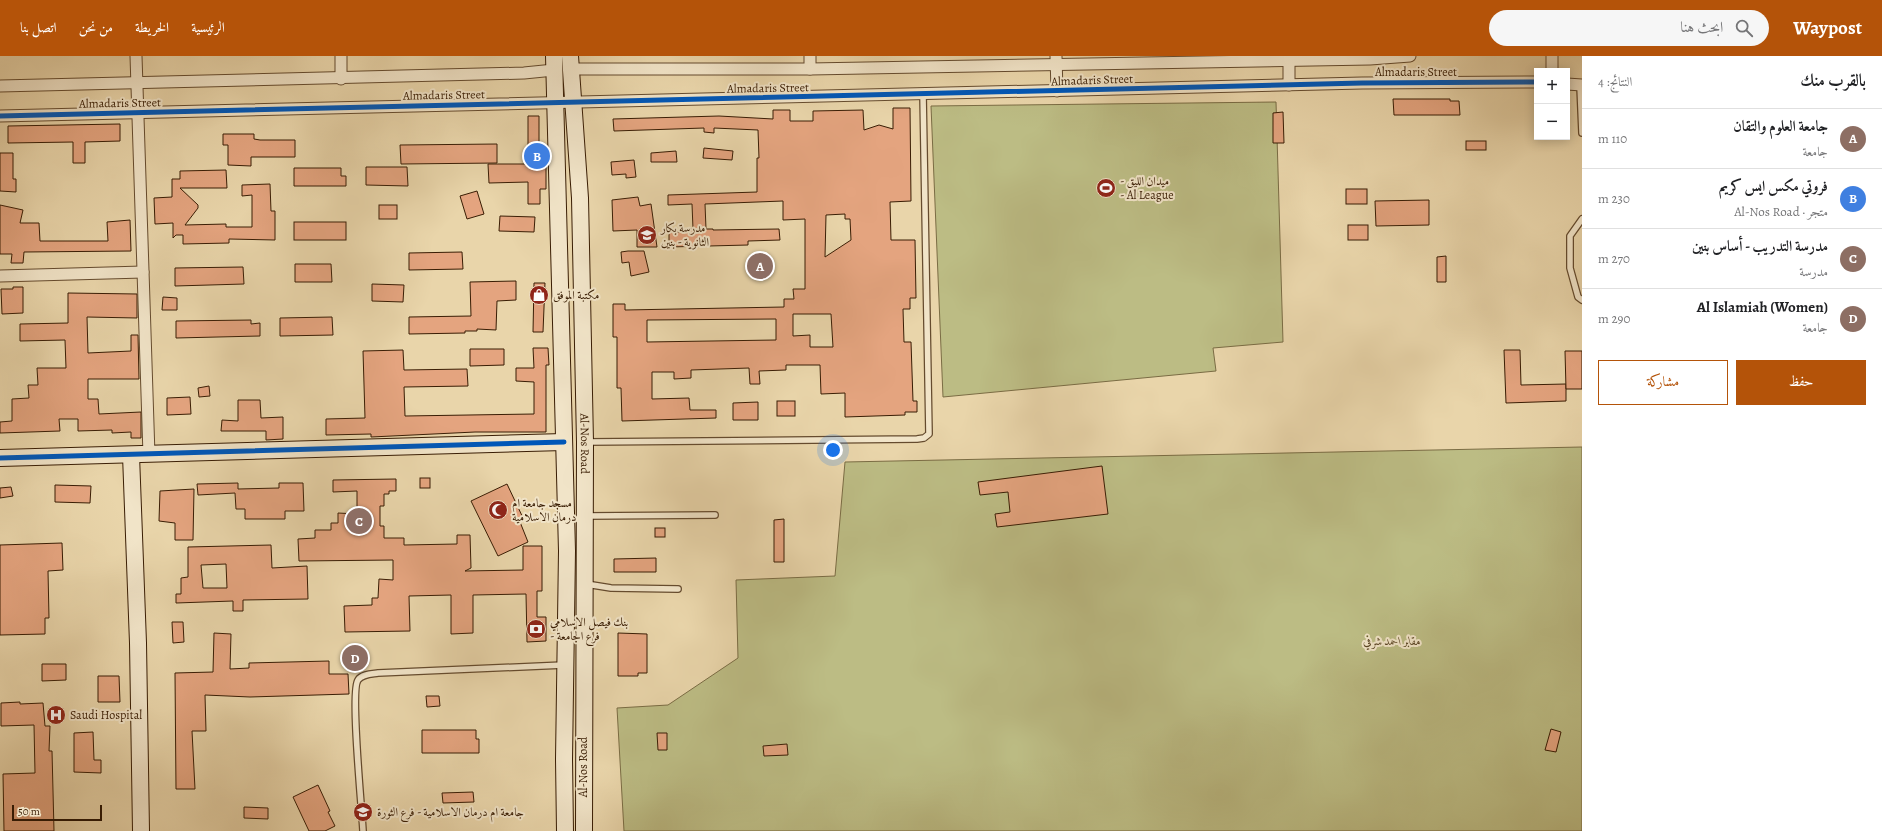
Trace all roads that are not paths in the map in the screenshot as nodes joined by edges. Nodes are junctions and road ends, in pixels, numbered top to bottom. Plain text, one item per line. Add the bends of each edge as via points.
1 (136, 56) edge
2 (341, 56) edge
3 (810, 56) edge
4 (1410, 56) edge
5 (1552, 56) edge
6 (1289, 58) edge
7 (1056, 60) edge
8 (571, 62) edge
9 (554, 63) edge
10 (1552, 68) edge
11 (810, 69) junction
12 (341, 79) junction
13 (1534, 82) edge
14 (137, 84) junction
15 (1570, 84) edge
16 (1289, 85) junction
17 (0, 86) edge
18 (1581, 86) edge
19 (1057, 91) junction
20 (923, 94) junction
21 (556, 102) junction
22 (573, 103) junction
23 (138, 113) junction
24 (0, 116) edge
25 (1582, 133) edge
26 (1582, 219) edge
27 (143, 272) junction
28 (0, 276) edge
29 (1582, 300) edge
30 (564, 442) junction
31 (585, 442) junction
32 (131, 455) junction
33 (149, 455) junction
34 (0, 458) edge
35 (714, 515) dead end
36 (585, 516) junction
37 (585, 584) junction
38 (678, 589) dead end
39 (566, 665) junction
40 (141, 831) edge
41 (363, 831) edge
42 (565, 831) edge
43 (584, 831) edge

1 - 14 street
2 - 12 street
3 - 11 street
4 - 6 street
5 - 10 street
6 - 7 street
6 - 16 street
7 - 11 street
7 - 19 street
8 - 11 street
8 - 22 main road, Al-Nos Road
9 - 12 street, Almadaris Street via 524,73
9 - 21 main road, Al-Nos Road
12 - 14 street, Almadaris Street
13 - 16 street, Almadaris Street via 1370,82
14 - 17 street, Almadaris Street
14 - 23 street
15 - 18 street
16 - 19 street, Almadaris Street
18 - 25 lane
19 - 20 street, Almadaris Street
20 - 22 street, Almadaris Street
20 - 31 lane via 929,434 917,439
21 - 22 street, Almadaris Street
21 - 23 street, Almadaris Street
21 - 30 main road, Al-Nos Road
22 - 31 main road, Al-Nos Road via 580,198
23 - 24 street, Almadaris Street
23 - 27 street
26 - 29 lane via 1570,236 1570,268 1578,297
27 - 28 street
27 - 33 street
30 - 33 main road
30 - 39 main road, Al-Nos Road via 567,551
31 - 36 main road, Al-Nos Road
32 - 33 main road
32 - 34 main road
32 - 40 main road
35 - 36 lane
36 - 37 main road, Al-Nos Road
37 - 38 lane via 611,588
37 - 43 main road, Al-Nos Road
39 - 41 lane via 384,673 359,678 355,706
39 - 42 main road, Al-Nos Road

